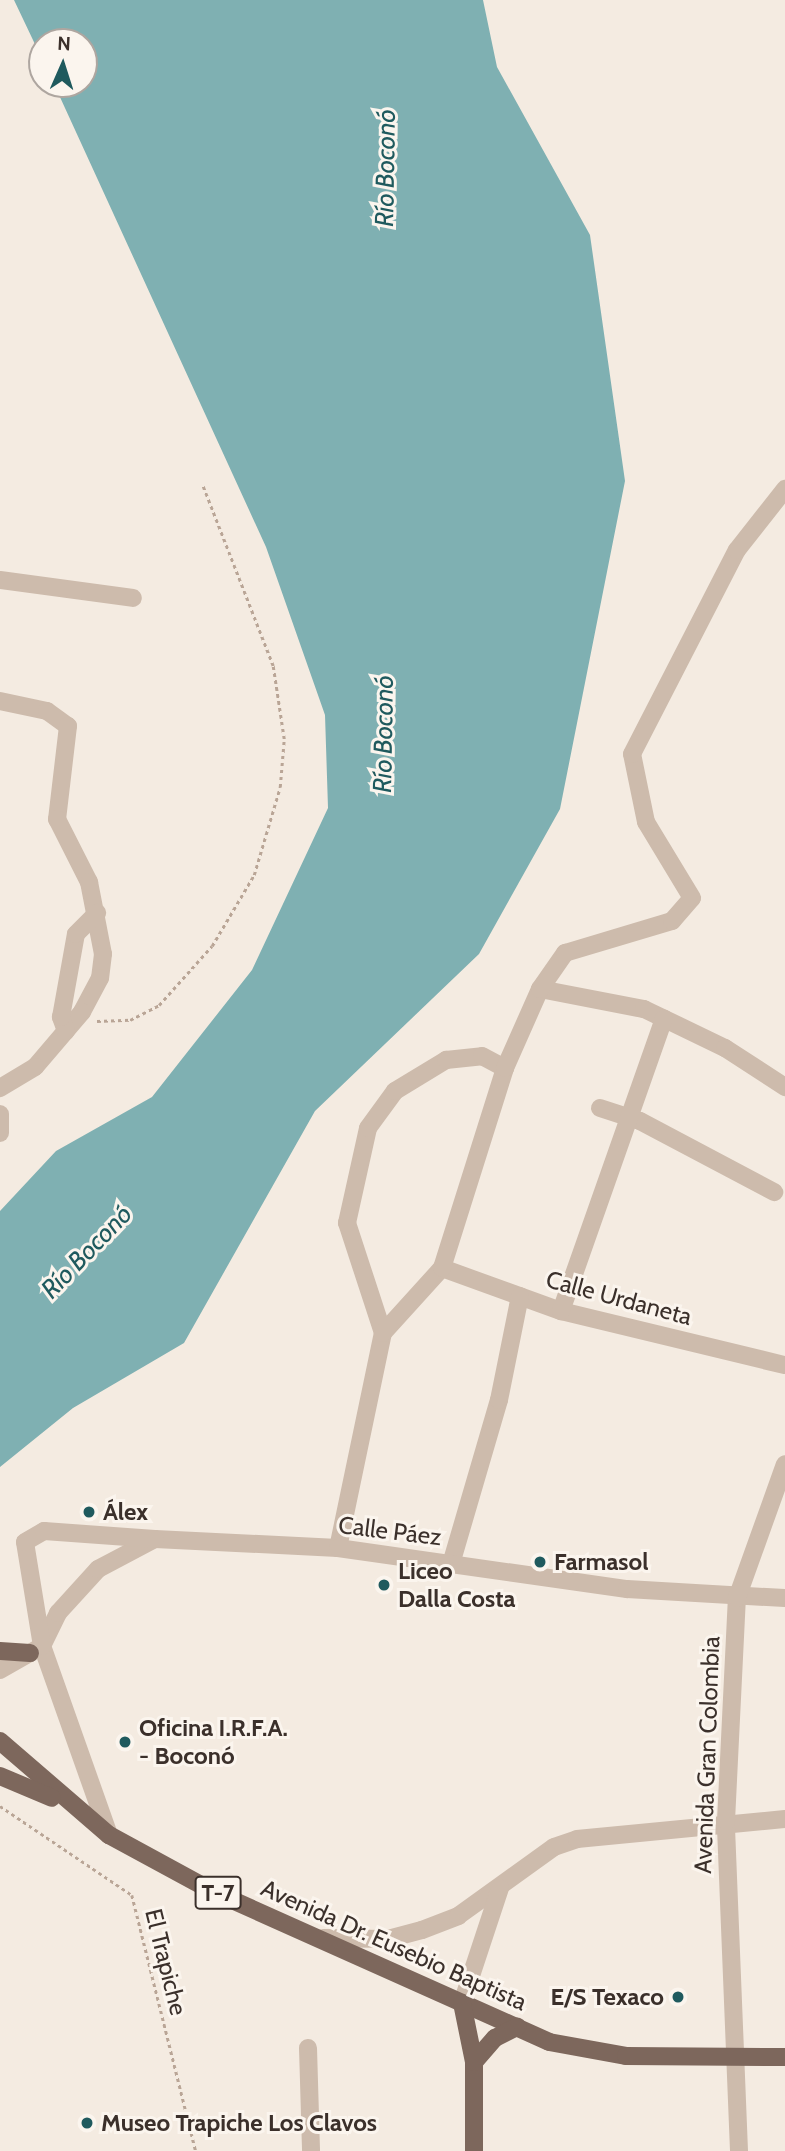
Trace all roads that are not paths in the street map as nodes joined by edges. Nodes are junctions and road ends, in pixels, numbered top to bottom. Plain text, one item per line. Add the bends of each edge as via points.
1 (785, 489) edge
2 (0, 580) edge
3 (133, 598) dead end
4 (0, 701) edge
5 (97, 913) junction
6 (540, 989) junction
7 (664, 1019) junction
8 (66, 1031) junction
9 (505, 1068) junction
10 (785, 1087) edge
11 (0, 1088) edge
12 (600, 1108) dead end
13 (0, 1114) edge
14 (630, 1117) junction
15 (0, 1133) edge
16 (774, 1192) dead end
17 (442, 1268) junction
18 (520, 1296) junction
19 (561, 1311) junction
20 (383, 1333) junction
21 (785, 1365) edge
22 (785, 1464) edge
23 (155, 1539) junction
24 (338, 1548) junction
25 (451, 1564) junction
26 (737, 1598) junction
27 (785, 1598) edge
28 (36, 1649) junction
29 (0, 1651) edge
30 (0, 1670) edge
31 (0, 1741) edge
32 (0, 1776) edge
33 (72, 1807) junction
34 (785, 1819) edge
35 (726, 1821) junction
36 (109, 1835) junction
37 (500, 1888) junction
38 (323, 1938) junction
39 (462, 2003) junction
40 (517, 2028) junction
41 (309, 2048) dead end
42 (732, 2057) junction
43 (785, 2057) edge
44 (474, 2062) junction
45 (311, 2151) edge
46 (474, 2151) edge
47 (739, 2151) edge

1 - 6 street via 737,550 632,754 646,822 692,898 672,920 565,953
2 - 3 street
4 - 5 street via 47,711 68,726 57,819 84,869
5 - 8 street via 100,978
5 - 8 street via 76,934 61,1017
6 - 7 street
6 - 9 street
7 - 10 street via 725,1048
7 - 14 street
8 - 11 street via 21,1079
9 - 17 street
9 - 20 street via 482,1056 446,1060 395,1091 368,1128 347,1223
12 - 14 street
13 - 15 street
14 - 16 street
14 - 19 street
17 - 18 street, Calle Urdaneta
17 - 20 street
18 - 19 street, Calle Urdaneta
18 - 25 street via 499,1400
19 - 21 street, Calle Urdaneta
20 - 24 street
22 - 26 street, Avenida Gran Colombia
23 - 24 street, Calle Páez
23 - 28 street via 97,1569 58,1613
23 - 28 street, Calle Páez via 44,1531 25,1542
24 - 25 street, Calle Páez
25 - 26 street, Calle Páez
26 - 27 street, Calle Páez
26 - 35 street, Avenida Gran Colombia
28 - 29 main road
28 - 30 street
28 - 36 street, Calle Páez
31 - 33 main road, Avenida Dr. Eusebio Baptista / T-7
32 - 33 main road
33 - 36 main road, Avenida Dr. Eusebio Baptista / T-7
34 - 35 street
35 - 37 street via 577,1839 554,1847
35 - 42 street, Avenida Gran Colombia
36 - 38 main road, Avenida Dr. Eusebio Baptista / T-7 via 212,1891
37 - 38 street via 422,1930 388,1939
37 - 39 street
38 - 39 main road, Avenida Dr. Eusebio Baptista / T-7
39 - 40 main road, Avenida Dr. Eusebio Baptista / T-7
39 - 44 main road
40 - 42 main road, Avenida Dr. Eusebio Baptista / T-7 via 549,2042 626,2056
40 - 44 main road via 495,2038
41 - 45 street
42 - 43 main road, T-7
42 - 47 street, Avenida Gran Colombia
44 - 46 main road

